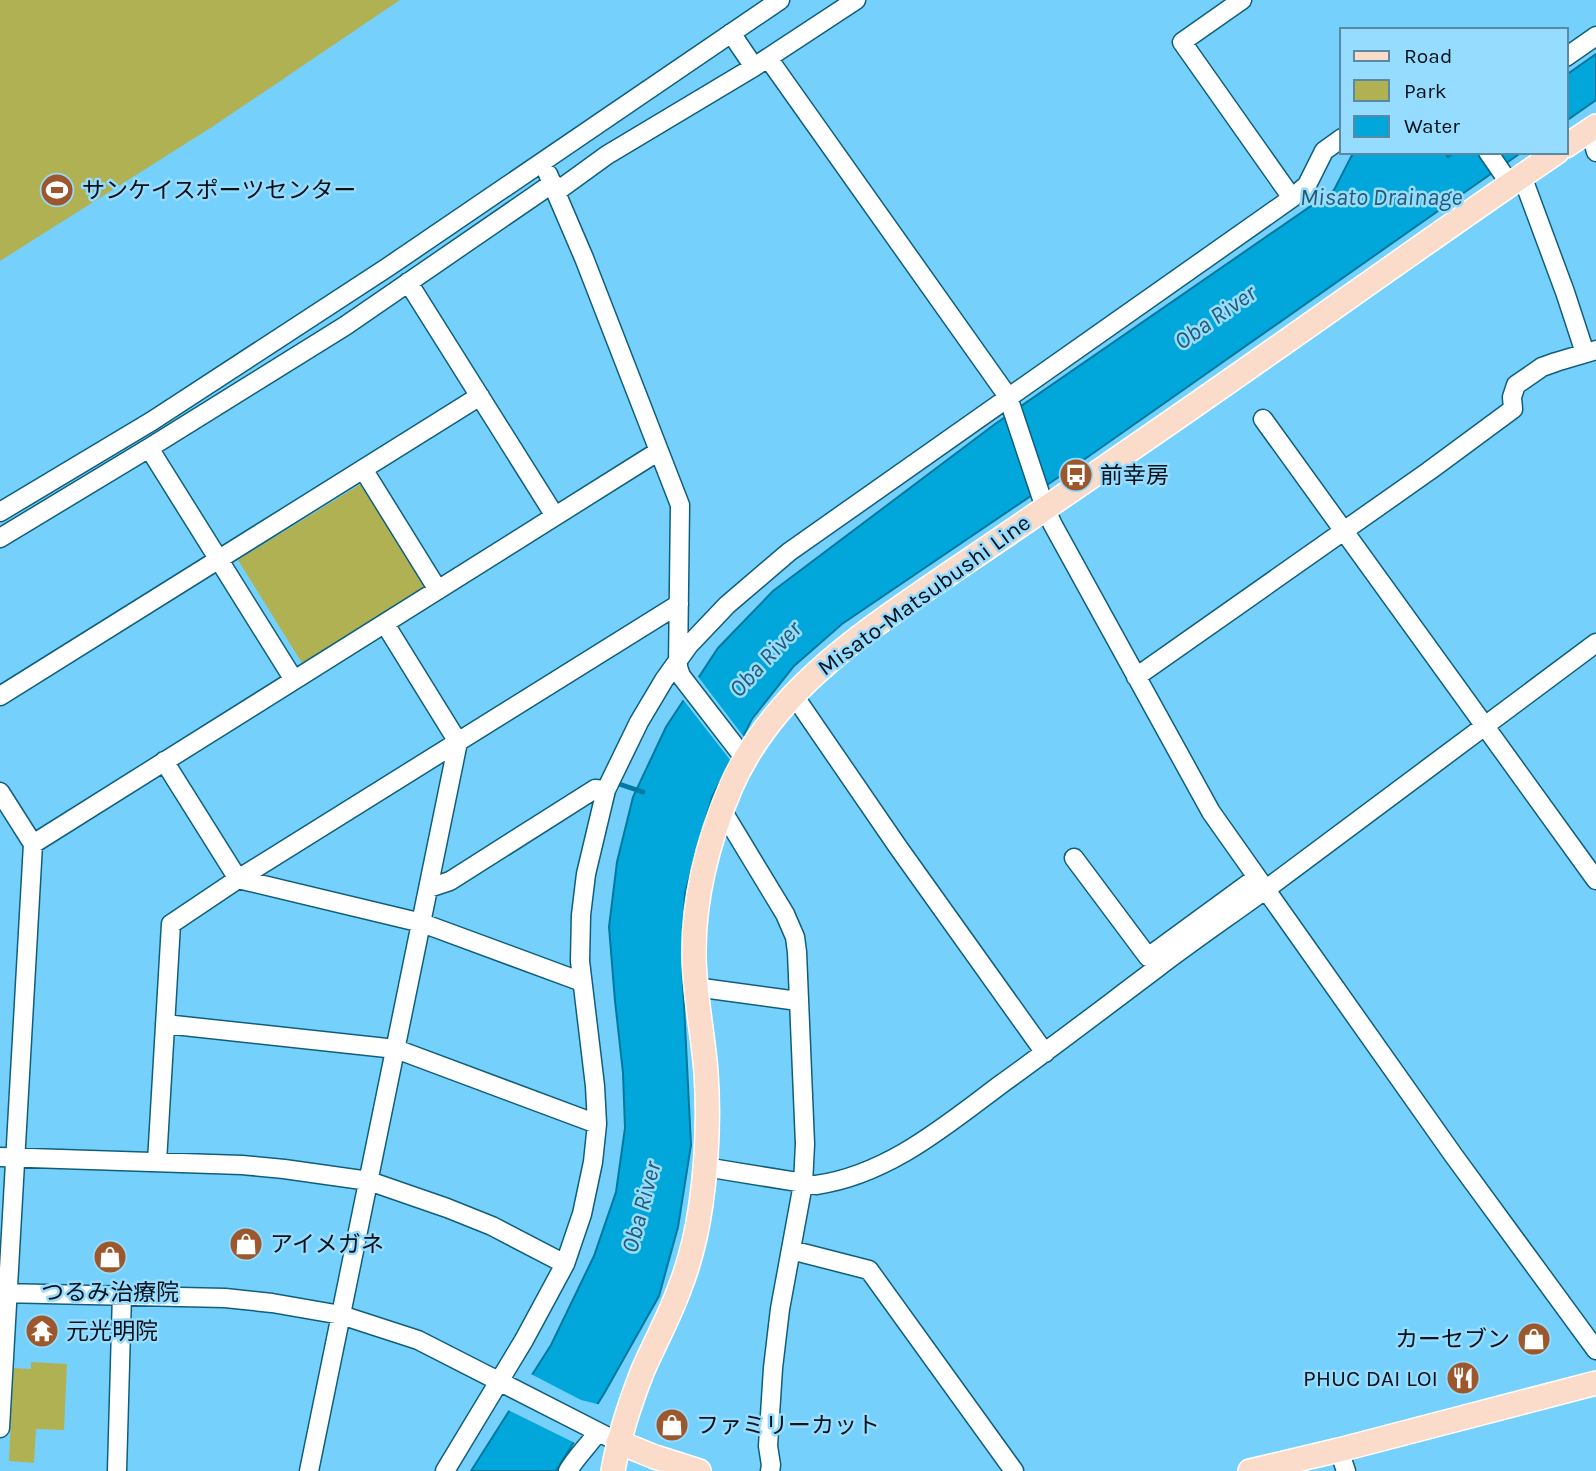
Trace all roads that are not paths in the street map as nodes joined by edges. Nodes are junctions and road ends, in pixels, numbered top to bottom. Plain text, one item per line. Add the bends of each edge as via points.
1 (780, 0) edge
2 (856, 0) edge
3 (1241, 0) edge
4 (731, 33) junction
5 (1596, 36) edge
6 (1568, 56) edge
7 (761, 62) junction
8 (1594, 136) edge
9 (1340, 139) edge
10 (1568, 145) edge
11 (1490, 154) edge
12 (1553, 154) edge
13 (543, 161) junction
14 (1511, 178) junction
15 (554, 187) junction
16 (1292, 198) junction
17 (408, 282) junction
18 (1590, 352) edge
19 (480, 396) junction
20 (1010, 403) junction
21 (1263, 419) dead end
22 (149, 448) junction
23 (659, 451) junction
24 (363, 469) junction
25 (1042, 500) junction
26 (0, 512) edge
27 (555, 516) junction
28 (1344, 531) junction
29 (0, 538) edge
30 (218, 559) junction
31 (438, 590) junction
32 (679, 604) junction
33 (385, 624) junction
34 (1596, 643) edge
35 (679, 669) junction
36 (1136, 677) junction
37 (294, 680) junction
38 (793, 694) junction
39 (0, 696) edge
40 (1486, 725) junction
41 (458, 742) junction
42 (742, 755) junction
43 (164, 761) junction
44 (606, 790) junction
45 (0, 792) edge
46 (722, 810) junction
47 (33, 844) junction
48 (1074, 858) dead end
49 (238, 879) junction
50 (1596, 880) edge
51 (1261, 884) junction
52 (429, 888) junction
53 (422, 923) junction
54 (1177, 945) junction
55 (582, 982) junction
56 (695, 987) junction
57 (798, 1000) junction
58 (165, 1024) junction
59 (396, 1049) junction
60 (1045, 1053) junction
61 (597, 1124) junction
62 (8, 1158) edge
63 (157, 1162) junction
64 (705, 1167) junction
65 (369, 1181) junction
66 (803, 1184) junction
67 (791, 1250) junction
68 (565, 1264) junction
69 (4, 1293) edge
70 (122, 1294) junction
71 (341, 1315) junction
72 (1596, 1350) edge
73 (502, 1383) junction
74 (1596, 1383) edge
75 (0, 1427) edge
76 (601, 1434) junction
77 (1342, 1461) edge
78 (117, 1471) edge
79 (309, 1471) edge
80 (445, 1471) edge
81 (568, 1471) edge
82 (613, 1471) edge
83 (699, 1471) edge
84 (770, 1471) edge
85 (1014, 1471) edge
86 (1250, 1471) edge

1 - 4 street
2 - 7 street
3 - 16 street via 1182,42
4 - 7 street
4 - 13 street
5 - 6 street
7 - 15 street
7 - 20 street
8 - 10 main road
9 - 16 street via 1324,151 1307,185
11 - 14 street
12 - 14 main road, Misato-Matsubushi Line
13 - 15 street
13 - 26 street via 152,421
14 - 18 street
14 - 25 main road, Misato-Matsubushi Line
15 - 17 street
15 - 23 street
16 - 20 street
17 - 19 street
17 - 22 street
18 - 28 street via 1542,367 1516,385 1513,409
19 - 24 street
19 - 27 street
20 - 25 street
20 - 35 street via 789,552 689,645
21 - 28 street
22 - 29 street
22 - 30 street
23 - 27 street
23 - 32 street via 680,505
24 - 30 street
24 - 31 street
25 - 36 street
25 - 38 main road, Misato-Matsubushi Line via 837,654
27 - 31 street
28 - 36 street
28 - 40 street
30 - 37 street
30 - 39 street
31 - 33 street
32 - 35 street
32 - 41 street
33 - 37 street
33 - 41 street
34 - 40 street
35 - 42 street
35 - 44 street via 664,680
36 - 51 street via 1211,812
37 - 43 street
38 - 42 main road, Misato-Matsubushi Line
38 - 60 street
40 - 50 street
40 - 51 street
41 - 49 street
41 - 52 street
42 - 46 main road, Misato-Matsubushi Line
43 - 47 street
43 - 49 street
44 - 52 street via 595,789 450,881
44 - 55 street via 581,915
45 - 47 street
46 - 56 main road, Misato-Matsubushi Line via 700,886
46 - 57 street via 795,937
47 - 62 street
48 - 54 street via 1148,957
49 - 53 street
49 - 58 street via 171,924
51 - 54 street
51 - 72 street
52 - 53 street
53 - 55 street
53 - 59 street
54 - 60 street
55 - 61 street
56 - 57 street
56 - 64 main road, Misato-Matsubushi Line via 706,1075
57 - 66 street
58 - 59 street
58 - 63 street
59 - 61 street
59 - 65 street
60 - 66 street via 895,1158 830,1183
61 - 68 street via 582,1214
62 - 63 street
62 - 69 street
63 - 65 street via 284,1169
64 - 66 street
64 - 76 main road, Misato-Matsubushi Line via 700,1208 678,1295 634,1392
65 - 68 street via 492,1226
65 - 71 street
66 - 67 street
67 - 84 street via 773,1368
67 - 85 street via 869,1270
68 - 73 street
69 - 70 street
69 - 75 street
70 - 71 street via 225,1298
70 - 78 street
71 - 73 street via 418,1340
71 - 79 street
73 - 76 street
73 - 80 street
74 - 77 main road
76 - 81 street
76 - 82 main road, Misato-Matsubushi Line
76 - 83 main road
77 - 86 main road

